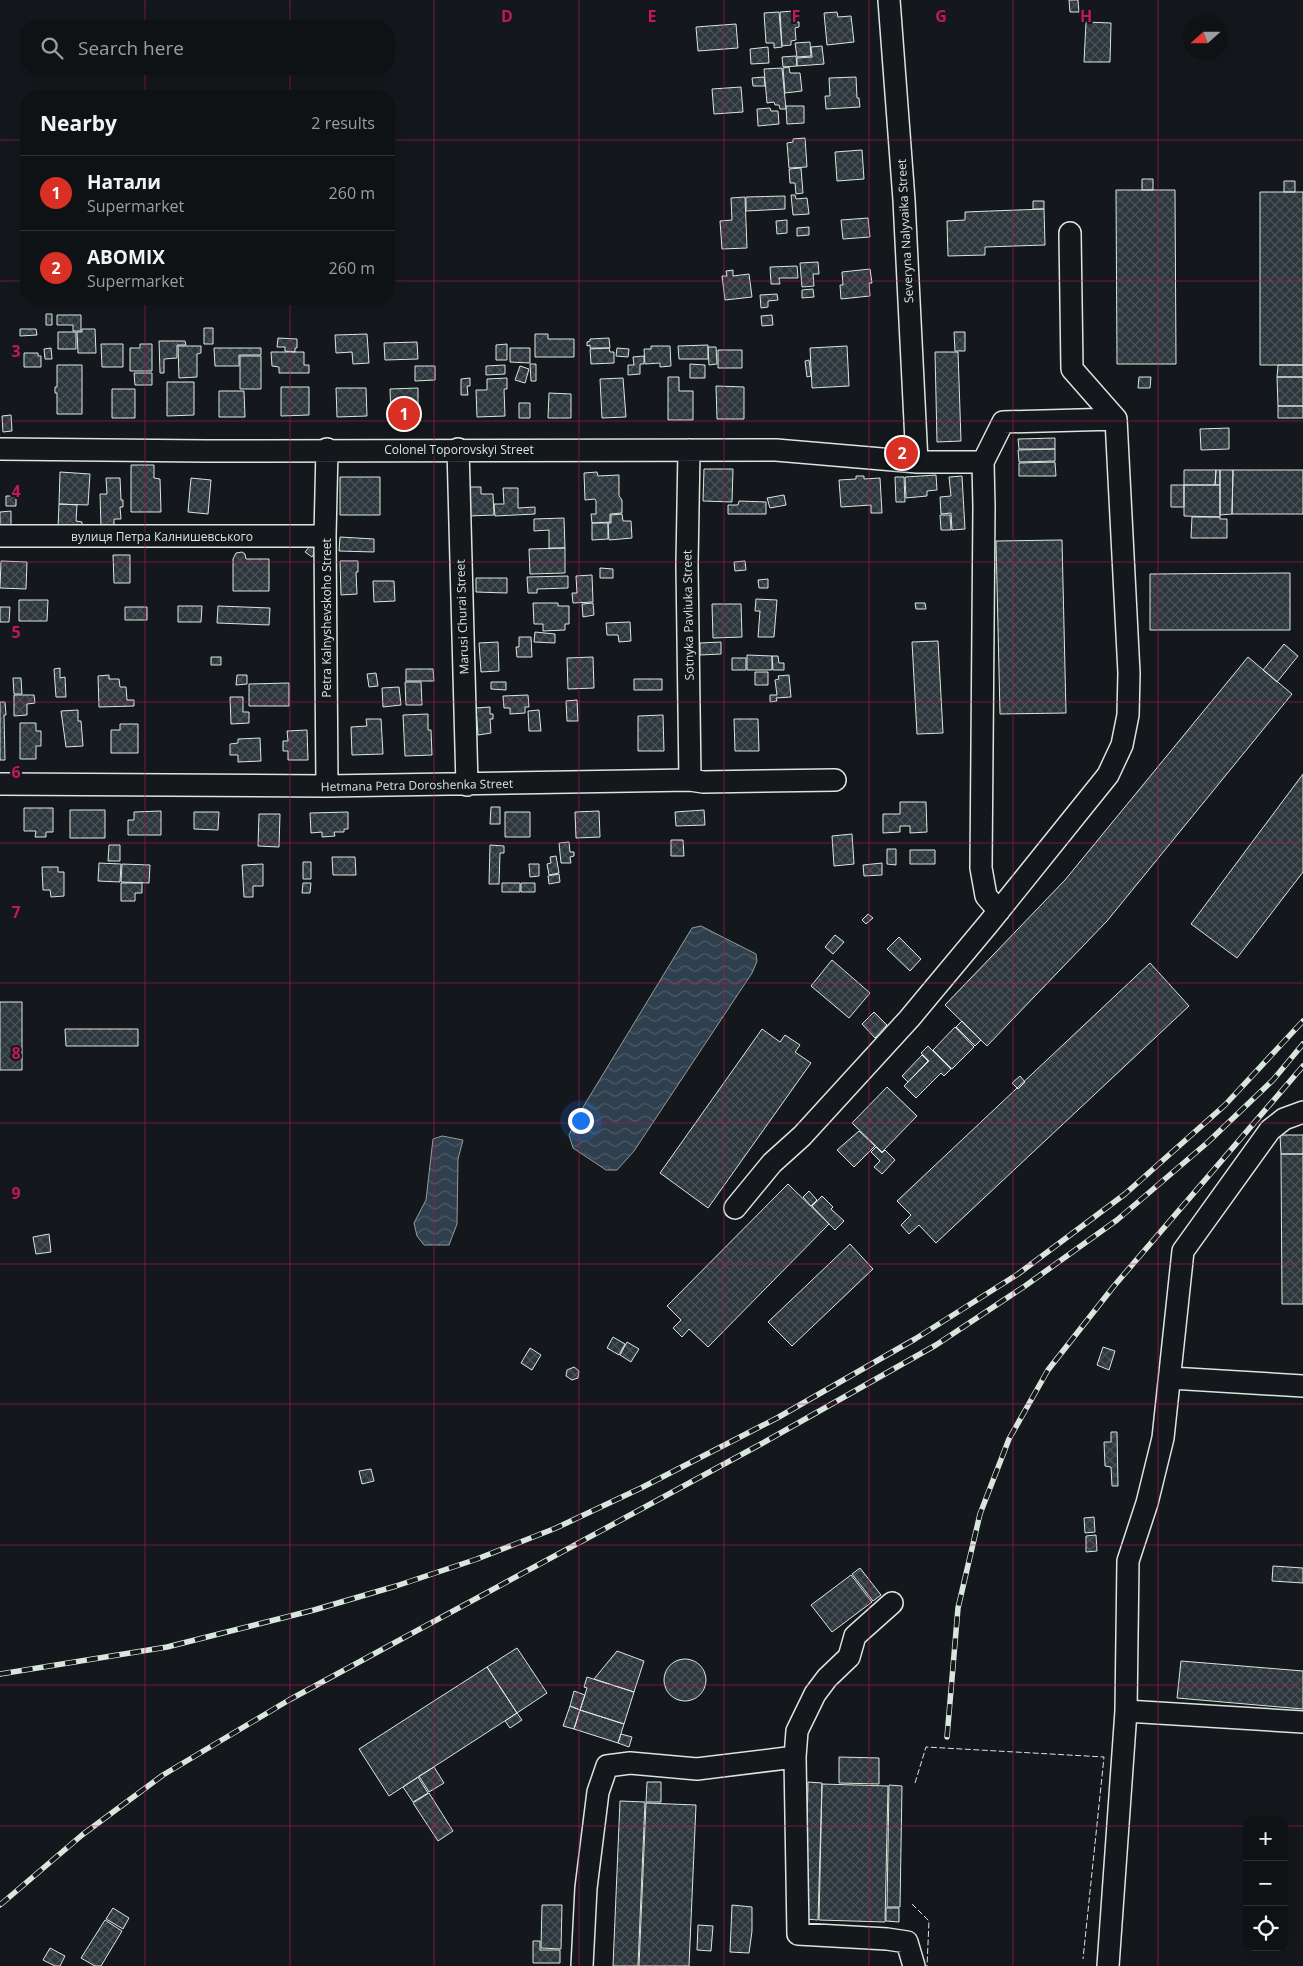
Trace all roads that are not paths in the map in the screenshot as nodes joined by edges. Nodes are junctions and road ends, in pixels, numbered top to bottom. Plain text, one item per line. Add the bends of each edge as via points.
1 (889, 0) edge
2 (1070, 233) dead end
3 (1116, 419) junction
4 (0, 449) edge
5 (327, 449) junction
6 (458, 449) junction
7 (689, 450) junction
8 (917, 462) junction
9 (983, 462) junction
10 (0, 536) edge
11 (325, 536) junction
12 (690, 780) junction
13 (835, 780) dead end
14 (0, 784) edge
15 (467, 785) junction
16 (327, 786) junction
17 (999, 911) junction
18 (1303, 1112) edge
19 (735, 1208) dead end
20 (1171, 1378) junction
21 (1303, 1386) edge
22 (892, 1603) dead end
23 (1126, 1711) junction
24 (1303, 1722) edge
25 (795, 1757) junction
26 (582, 1966) edge
27 (914, 1966) edge
28 (1108, 1966) edge

1 - 8 street, Severyna Nalyvaika Street via 904,200
2 - 3 street via 1072,369
3 - 9 street via 1003,422
3 - 17 street via 1129,673 1128,715 1122,745 1108,775
4 - 5 street, Colonel Toporovskyi Street
5 - 6 street, Colonel Toporovskyi Street
5 - 11 street, Petra Kalnyshevskoho Street
6 - 7 street, Colonel Toporovskyi Street
6 - 15 street, Marusi Churai Street
7 - 8 street, Colonel Toporovskyi Street via 776,450
7 - 12 street, Sotnyka Pavliuka Street
8 - 9 street, Colonel Toporovskyi Street
9 - 17 street via 981,868 986,896
10 - 11 street, вулиця Петра Калнишевського
11 - 16 street, Petra Kalnyshevskoho Street
12 - 13 street, Hetmana Petra Doroshenka Street
12 - 15 street, Hetmana Petra Doroshenka Street
14 - 16 street, Hetmana Petra Doroshenka Street
15 - 16 street, Hetmana Petra Doroshenka Street
17 - 19 street via 909,1019 802,1136 772,1163
18 - 20 street via 1270,1130 1183,1251
20 - 21 street
20 - 23 street via 1163,1438 1128,1562
22 - 25 street via 855,1636 849,1657 815,1694 797,1731
23 - 24 street
23 - 28 street
25 - 26 street via 696,1769 630,1763 607,1766 595,1811 586,1888
25 - 27 street via 798,1934 906,1942

